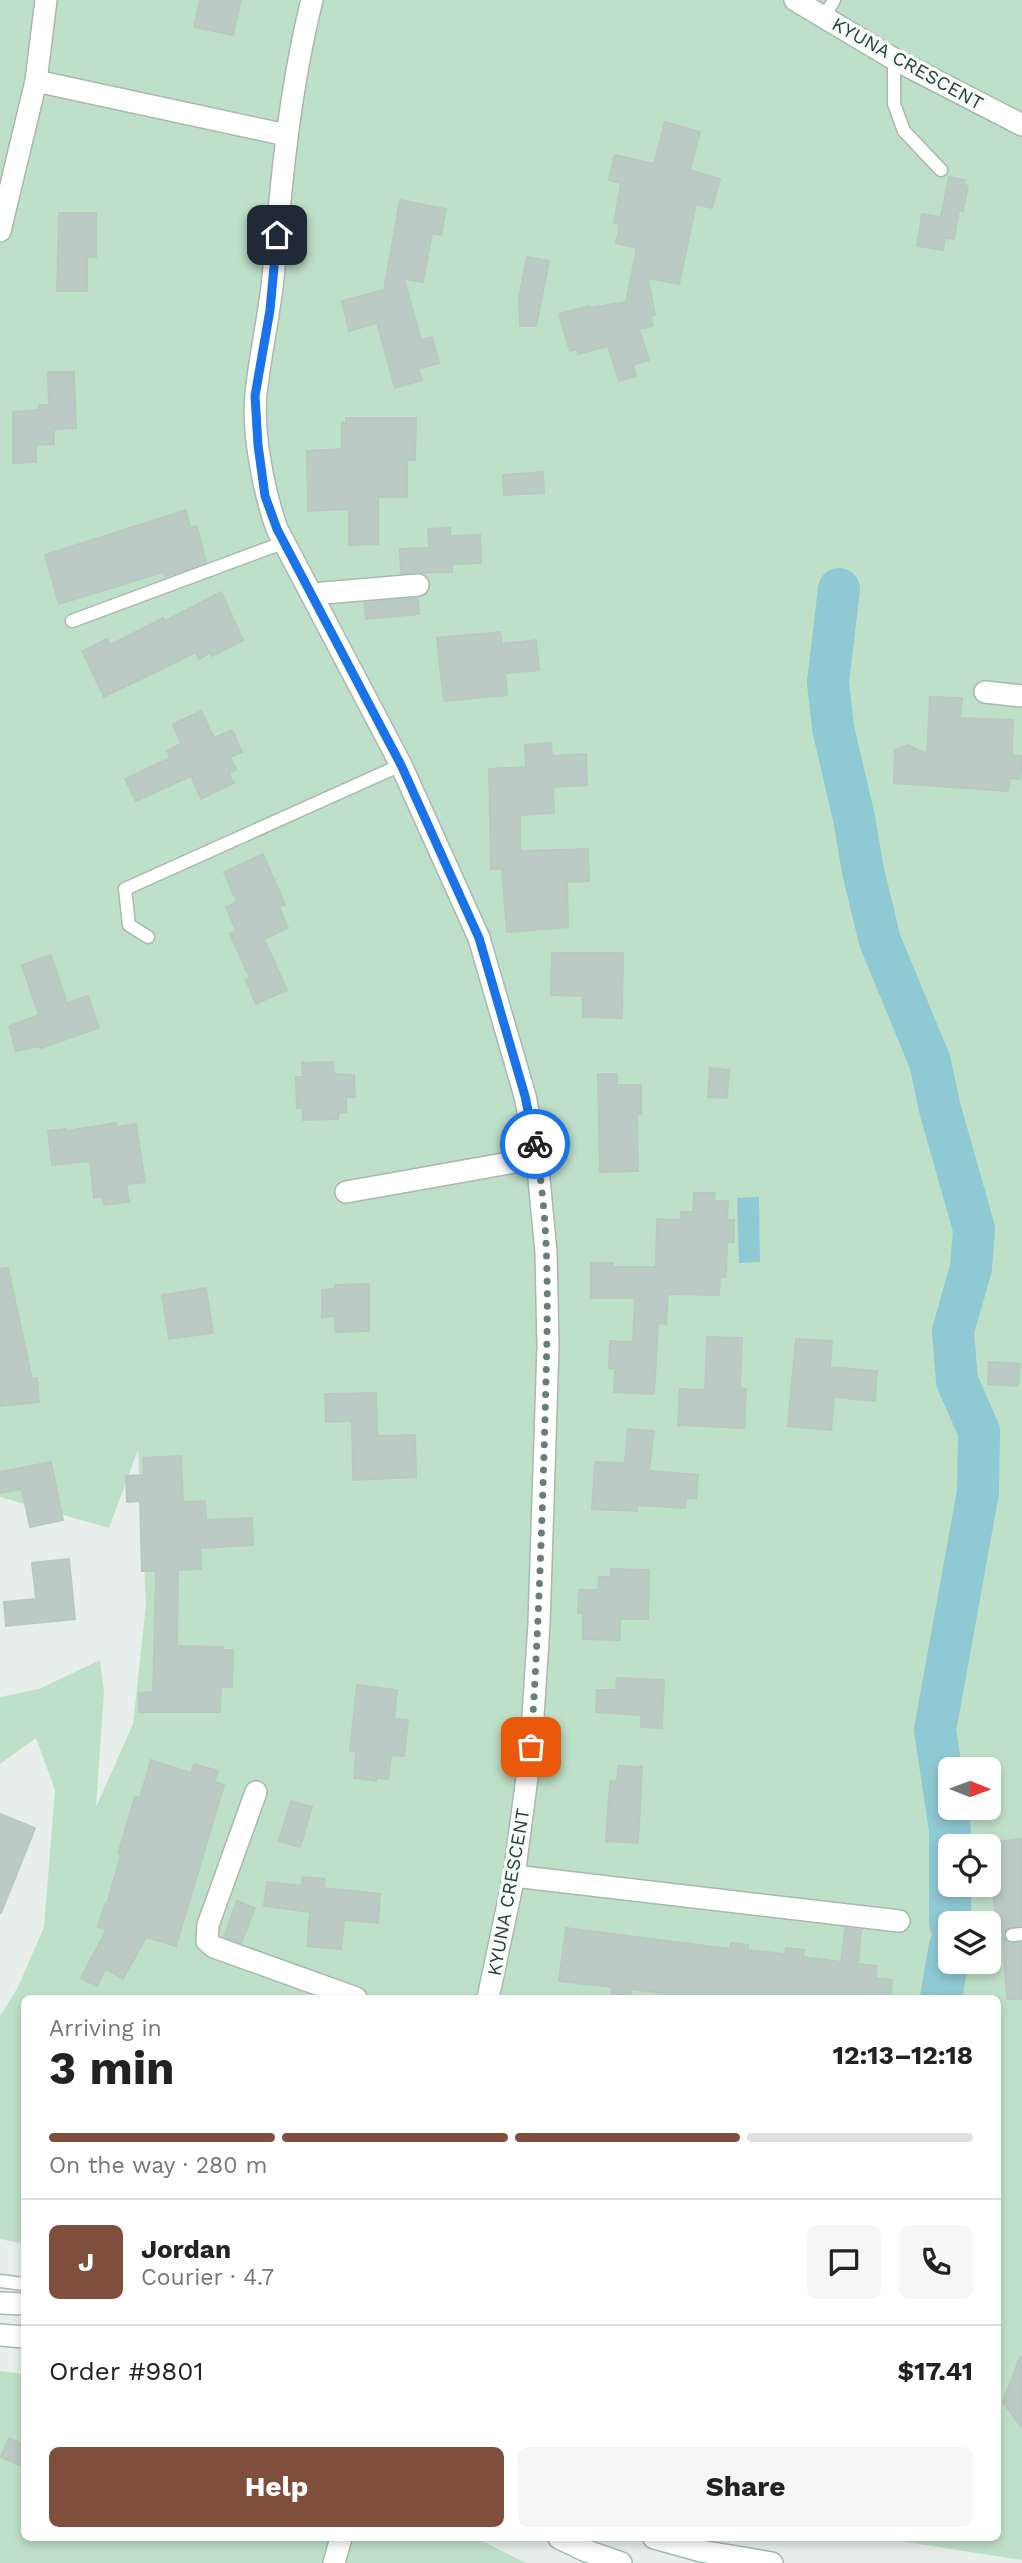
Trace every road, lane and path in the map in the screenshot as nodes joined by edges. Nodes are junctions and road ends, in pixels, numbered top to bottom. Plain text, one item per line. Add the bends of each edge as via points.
1 (46, 0) edge
2 (312, 0) edge
3 (795, 0) edge
4 (829, 9) edge
5 (894, 59) junction
6 (36, 81) junction
7 (1022, 125) edge
8 (286, 135) junction
9 (941, 170) dead end
10 (0, 231) edge
11 (285, 542) junction
12 (418, 585) dead end
13 (312, 594) junction
14 (72, 621) dead end
15 (985, 692) dead end
16 (1022, 696) edge
17 (401, 765) junction
18 (148, 937) dead end
19 (537, 1158) junction
20 (346, 1192) dead end
21 (256, 1792) dead end
22 (514, 1876) junction
23 (899, 1921) dead end
24 (348, 1995) edge
25 (489, 1995) edge
26 (0, 2281) edge
27 (21, 2284) edge
28 (0, 2303) edge
29 (21, 2304) edge
30 (0, 2335) edge
31 (21, 2337) edge
32 (340, 2541) edge
33 (565, 2541) edge
34 (664, 2541) edge
35 (334, 2563) edge
36 (621, 2563) edge
37 (772, 2563) edge

1 - 6 street
2 - 8 street, KYUNA CRESCENT
3 - 4 street, KYUNA CRESCENT
4 - 5 street, KYUNA CRESCENT
5 - 7 street, KYUNA CRESCENT
5 - 9 lane via 894,104 904,131
6 - 8 street
6 - 10 street
8 - 11 street, KYUNA CRESCENT via 270,310 255,396 265,496
11 - 13 street, KYUNA CRESCENT
11 - 14 lane
12 - 13 street
13 - 17 street, KYUNA CRESCENT
15 - 16 street
17 - 18 lane via 125,889 130,925
17 - 19 street, KYUNA CRESCENT via 479,938 525,1096
19 - 20 street
19 - 22 street, KYUNA CRESCENT via 548,1346 540,1624 531,1747
21 - 24 street via 208,1925 207,1941
22 - 23 street
22 - 25 street, KYUNA CRESCENT
26 - 27 lane
28 - 29 street
30 - 31 street
32 - 35 street
33 - 36 street
34 - 37 street

